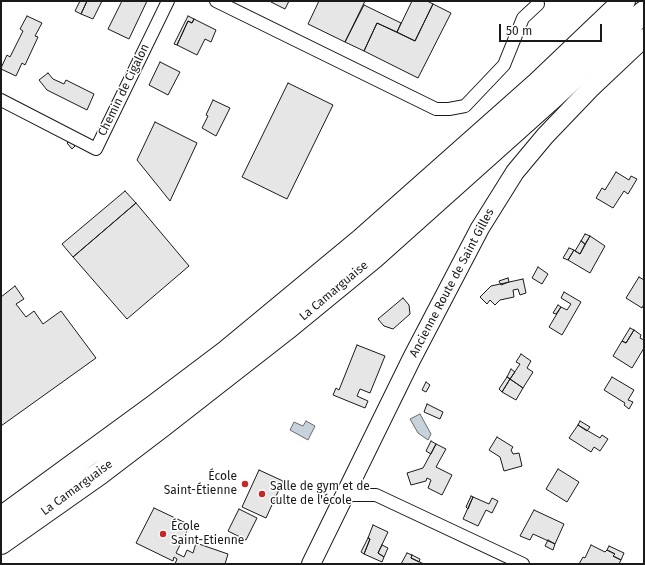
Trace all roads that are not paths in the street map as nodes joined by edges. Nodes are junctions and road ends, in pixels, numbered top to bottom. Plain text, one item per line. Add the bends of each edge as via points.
1 (168, 1) edge
2 (216, 1) edge
3 (624, 1) edge
4 (538, 2) edge
5 (644, 12) edge
6 (644, 38) edge
7 (1, 100) edge
8 (345, 495) junction
9 (1, 518) edge
10 (32, 521) junction
11 (1, 543) edge
12 (1, 546) edge
13 (311, 564) edge
14 (522, 564) edge

1 - 7 street, Chemin de Cigalon via 96,149
2 - 4 street via 436,109 465,106 504,65 523,18
3 - 9 highway, La Camarguaise via 538,83 349,250 214,360
5 - 10 highway, La Camarguaise via 367,263 168,422
6 - 8 street, Ancienne Route de Saint Gilles via 555,125 515,172 480,228 412,358
8 - 13 street, Ancienne Route de Saint Gilles
8 - 14 street via 376,495
10 - 11 highway, La Camarguaise
10 - 12 highway

